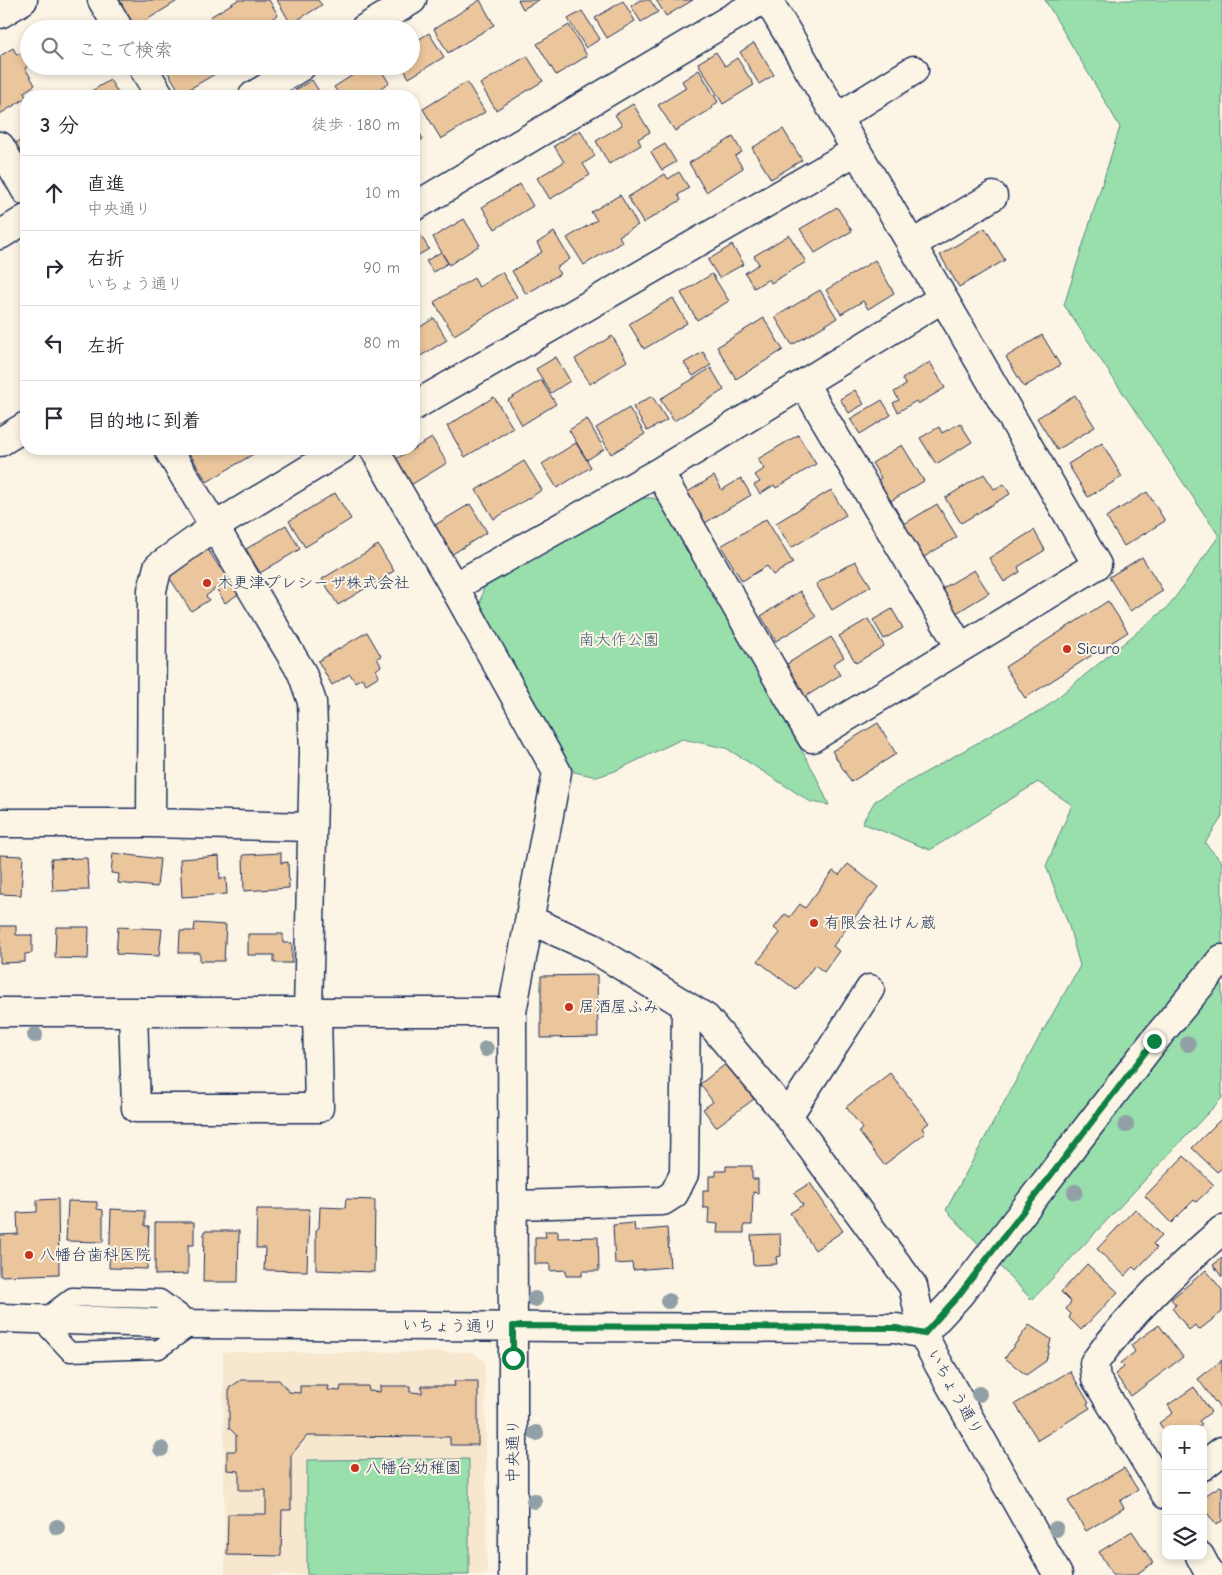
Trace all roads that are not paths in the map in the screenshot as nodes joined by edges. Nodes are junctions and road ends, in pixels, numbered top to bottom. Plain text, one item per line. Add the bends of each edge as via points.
1 (23, 0) edge
2 (102, 0) edge
3 (412, 0) edge
4 (762, 0) edge
5 (768, 0) edge
6 (0, 14) edge
7 (114, 20) edge
8 (379, 20) edge
9 (914, 70) dead end
10 (147, 75) edge
11 (287, 75) edge
12 (156, 90) edge
13 (263, 90) edge
14 (837, 118) junction
15 (0, 146) edge
16 (856, 151) junction
17 (20, 181) edge
18 (993, 196) dead end
19 (420, 203) edge
20 (20, 223) edge
21 (0, 235) edge
22 (911, 245) junction
23 (943, 298) junction
24 (804, 384) junction
25 (420, 403) edge
26 (20, 430) edge
27 (0, 442) edge
28 (172, 455) edge
29 (332, 455) edge
30 (377, 455) edge
31 (659, 472) junction
32 (214, 527) junction
33 (454, 587) junction
34 (960, 647) junction
35 (0, 823) edge
36 (151, 823) junction
37 (312, 827) junction
38 (530, 920) junction
39 (1222, 959) edge
40 (870, 989) dead end
41 (686, 1006) junction
42 (0, 1012) edge
43 (133, 1012) junction
44 (313, 1012) junction
45 (512, 1012) junction
46 (788, 1116) junction
47 (514, 1205) junction
48 (1222, 1230) edge
49 (0, 1318) edge
50 (513, 1326) junction
51 (924, 1334) junction
52 (1222, 1451) edge
53 (1207, 1463) edge
54 (1162, 1488) edge
55 (1202, 1560) edge
56 (513, 1575) edge
57 (1058, 1575) edge
58 (1210, 1575) edge

1 - 6 street
2 - 7 street
3 - 8 street
4 - 19 street
5 - 14 street
9 - 14 street
10 - 12 street
11 - 13 street
14 - 16 street
15 - 17 street
16 - 22 street
16 - 25 street
18 - 22 street
20 - 21 street
22 - 23 street
23 - 24 street
23 - 34 street via 1096,565
24 - 31 street
24 - 34 street
26 - 27 street
28 - 32 street
29 - 32 street
30 - 33 street, 中央通り
31 - 33 street
31 - 34 street via 812,738
32 - 36 street via 158,568 152,590
32 - 37 street via 302,673 314,702
33 - 38 street, 中央通り via 557,772
35 - 36 street
36 - 37 street
37 - 44 street
38 - 41 street via 593,948
38 - 45 street, 中央通り
39 - 51 street via 1154,1041 959,1295
40 - 46 street
41 - 46 street via 706,1018
41 - 47 street via 684,1174 674,1194 662,1201
42 - 43 street
43 - 44 street
43 - 44 street via 136,1108 319,1108
44 - 45 street
45 - 47 street, 中央通り
46 - 51 street via 912,1286
47 - 50 street, 中央通り
48 - 54 street via 1178,1268 1094,1363 1096,1378
49 - 50 street, いちょう通り via 194,1324
50 - 51 street, いちょう通り via 896,1328
50 - 56 street, 中央通り
51 - 57 street, いちょう通り
52 - 53 street
55 - 58 street

